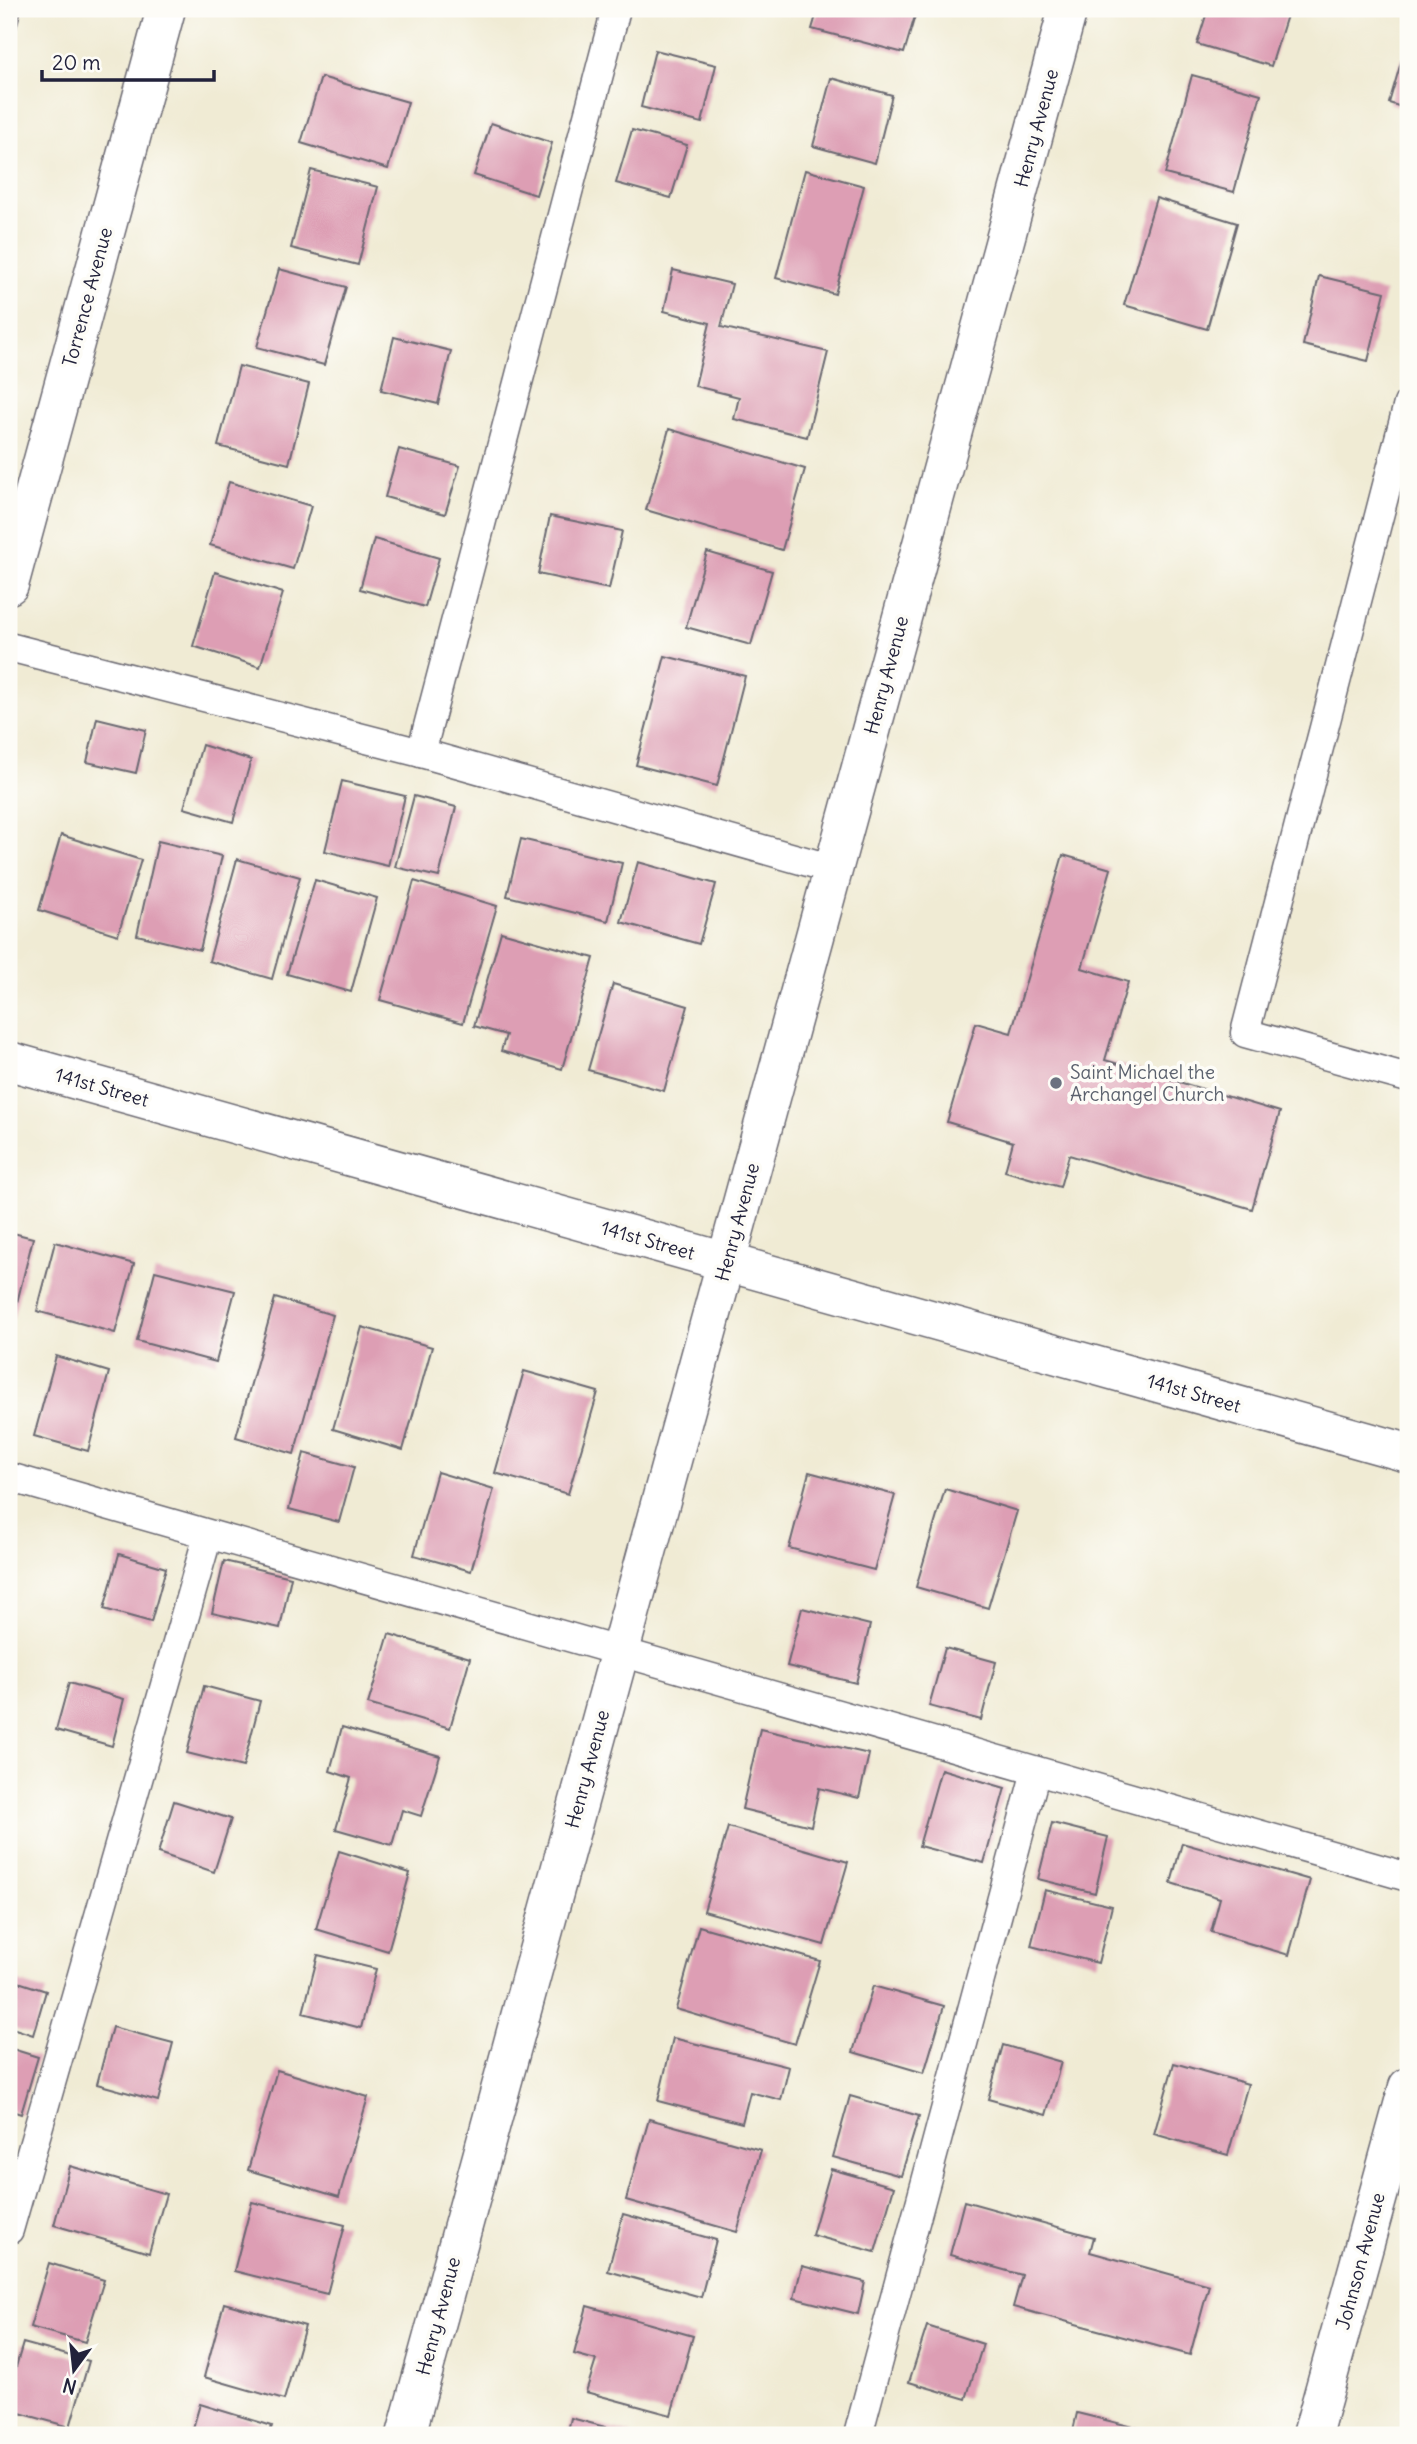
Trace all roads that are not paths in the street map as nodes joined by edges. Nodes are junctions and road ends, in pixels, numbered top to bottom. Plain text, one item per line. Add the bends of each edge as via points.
1 (166, 9) edge
2 (616, 9) edge
3 (1068, 9) edge
4 (1408, 404) edge
5 (9, 585) edge
6 (9, 647) edge
7 (421, 753) junction
8 (833, 869) junction
9 (9, 1061) edge
10 (1408, 1078) edge
11 (726, 1262) junction
12 (1408, 1453) edge
13 (9, 1477) edge
14 (208, 1535) junction
15 (619, 1652) junction
16 (1036, 1771) junction
17 (1408, 1877) edge
18 (1408, 2087) edge
19 (9, 2230) edge
20 (405, 2435) edge
21 (858, 2435) edge
22 (1312, 2435) edge

1 - 5 street, Torrence Avenue
2 - 7 lane
3 - 8 street, Henry Avenue
4 - 10 lane via 1245,1033
6 - 7 lane
7 - 8 lane
8 - 11 street, Henry Avenue
9 - 11 street, 141st Street
11 - 12 street, 141st Street
11 - 15 street, Henry Avenue
13 - 14 lane
14 - 15 lane
14 - 19 lane
15 - 16 lane
15 - 20 street, Henry Avenue
16 - 17 lane
16 - 21 lane
18 - 22 street, Johnson Avenue

